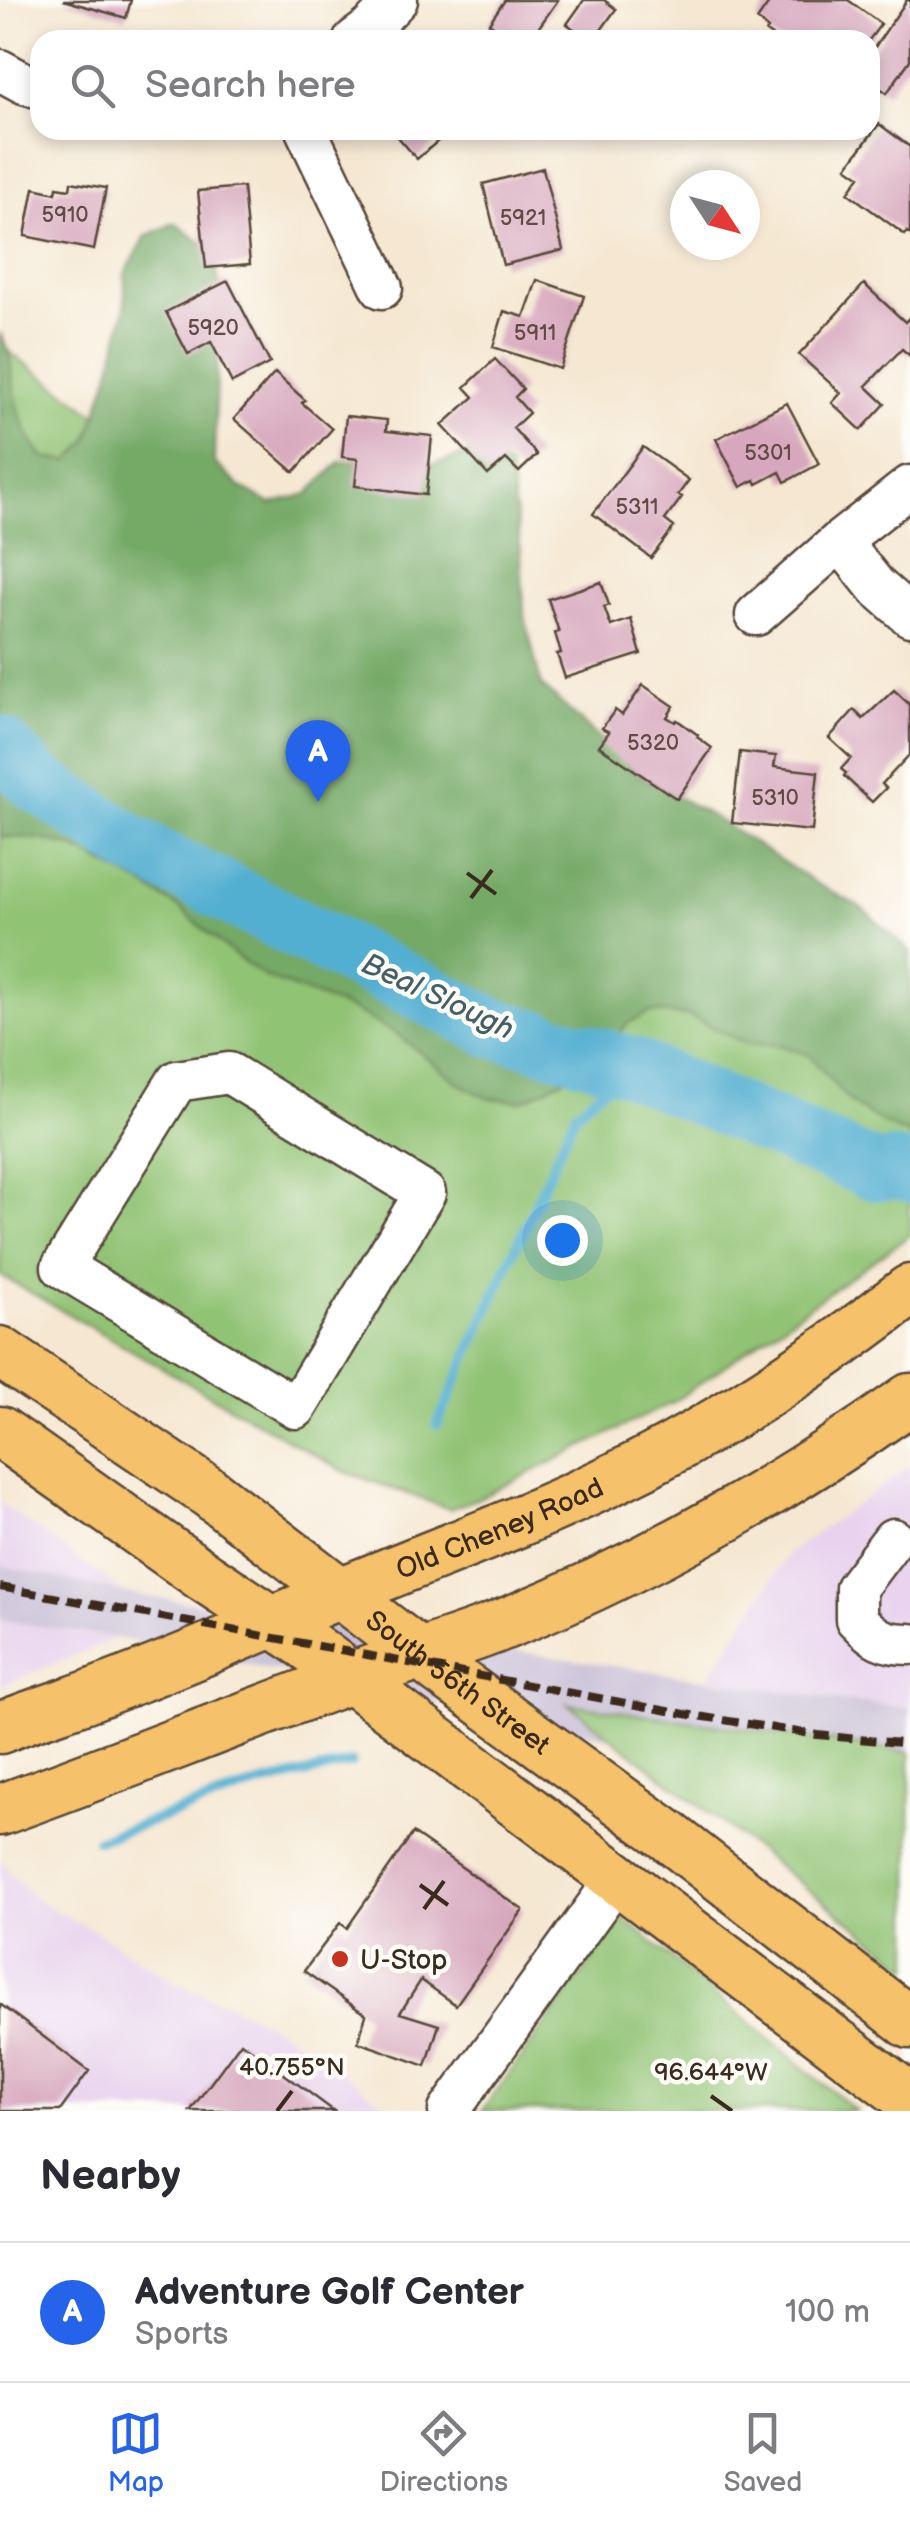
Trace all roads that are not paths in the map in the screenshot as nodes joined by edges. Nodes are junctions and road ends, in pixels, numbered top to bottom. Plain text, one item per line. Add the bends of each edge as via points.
1 (397, 0) edge
2 (367, 30) edge
3 (0, 70) edge
4 (30, 85) edge
5 (311, 140) edge
6 (382, 288) dead end
7 (910, 486) edge
8 (840, 541) junction
9 (756, 615) dead end
10 (910, 616) edge
11 (62, 1267) joint
12 (910, 1290) edge
13 (0, 1352) edge
14 (910, 1399) edge
15 (0, 1432) edge
16 (893, 1539) dead end
17 (340, 1594) junction
18 (273, 1622) junction
19 (910, 1644) edge
20 (419, 1654) junction
21 (350, 1678) junction
22 (106, 1690) junction
23 (0, 1728) edge
24 (0, 1756) edge
25 (0, 1810) edge
26 (617, 1878) junction
27 (910, 2023) edge
28 (910, 2099) edge
29 (449, 2111) edge

1 - 2 street
3 - 4 street
5 - 6 street
7 - 8 street
8 - 9 street
8 - 10 street
11 - 11 street via 296,1408 425,1193 229,1073 177,1081
12 - 17 main road, Old Cheney Road via 749,1402 641,1464 527,1519
13 - 17 main road, South 56th Street via 210,1494
14 - 20 main road via 688,1538 492,1629
15 - 18 main road
16 - 19 street via 856,1588 856,1619 872,1637
17 - 18 main road, Old Cheney Road
17 - 20 main road, South 56th Street
18 - 21 main road
18 - 22 main road, Old Cheney Road
20 - 21 main road
20 - 27 main road, South 56th Street
21 - 25 main road
21 - 26 main road
22 - 23 main road, Old Cheney Road
22 - 24 main road via 40,1725
26 - 28 main road
26 - 29 street

